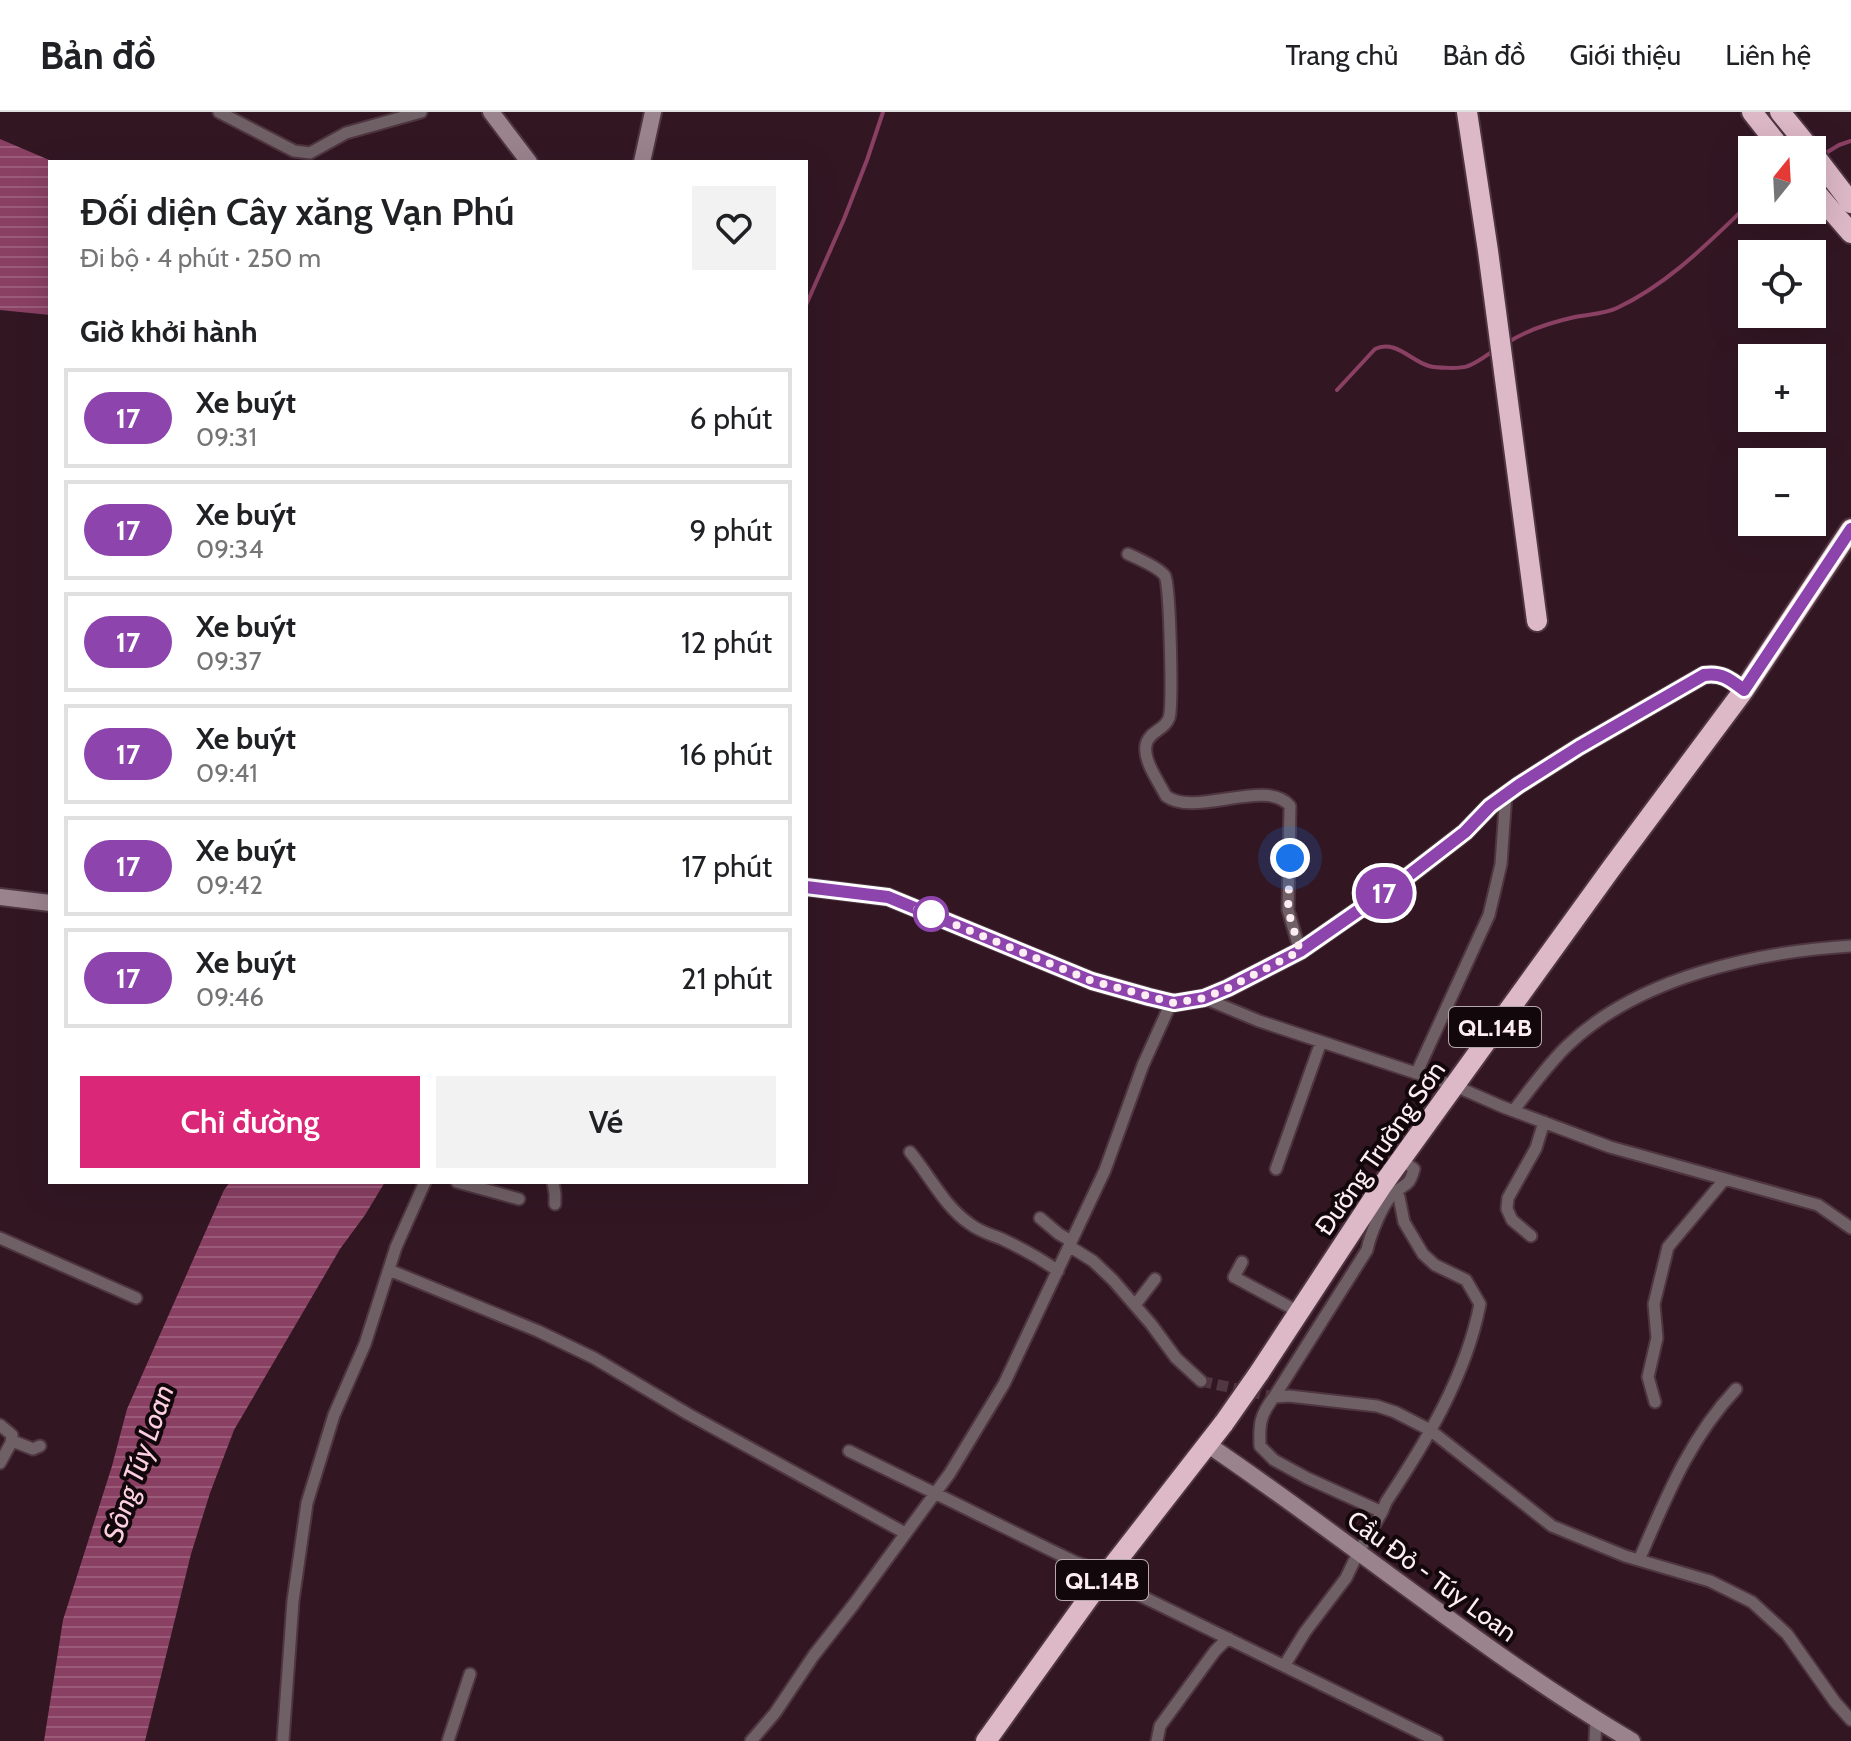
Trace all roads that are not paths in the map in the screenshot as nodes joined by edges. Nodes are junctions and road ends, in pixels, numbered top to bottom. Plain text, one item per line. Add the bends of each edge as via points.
1 (219, 112) edge
2 (421, 112) edge
3 (491, 112) edge
4 (653, 112) edge
5 (1467, 112) edge
6 (1752, 112) edge
7 (1780, 112) edge
8 (1771, 136) edge
9 (1800, 136) edge
10 (527, 160) edge
11 (642, 160) edge
12 (1826, 171) edge
13 (1851, 203) edge
14 (1826, 204) edge
15 (1851, 233) edge
16 (1848, 537) edge
17 (1128, 554) dead end
18 (1536, 615) dead end
19 (1744, 690) junction
20 (1506, 794) junction
21 (808, 887) edge
22 (0, 897) edge
23 (48, 903) edge
24 (1851, 946) edge
25 (1300, 951) junction
26 (1204, 998) junction
27 (1171, 1003) junction
28 (1321, 1042) junction
29 (1417, 1072) junction
30 (1455, 1086) junction
31 (1514, 1110) junction
32 (1544, 1122) junction
33 (910, 1152) dead end
34 (1401, 1159) junction
35 (1276, 1169) dead end
36 (1724, 1180) junction
37 (424, 1184) edge
38 (464, 1184) edge
39 (553, 1184) edge
40 (1393, 1193) junction
41 (519, 1199) dead end
42 (555, 1204) dead end
43 (1040, 1218) dead end
44 (1851, 1228) edge
45 (1531, 1236) dead end
46 (0, 1238) edge
47 (1070, 1244) junction
48 (1242, 1262) dead end
49 (389, 1270) junction
50 (1058, 1271) junction
51 (1155, 1279) dead end
52 (136, 1298) dead end
53 (1135, 1305) junction
54 (1299, 1312) junction
55 (1201, 1381) tunnel mouth
56 (1736, 1389) dead end
57 (1274, 1397) junction
58 (1655, 1402) dead end
59 (0, 1425) edge
60 (1430, 1430) junction
61 (11, 1443) junction
62 (1207, 1444) junction
63 (40, 1446) dead end
64 (849, 1451) dead end
65 (0, 1463) edge
66 (934, 1494) junction
67 (1382, 1512) junction
68 (905, 1533) junction
69 (1358, 1553) junction
70 (1639, 1560) junction
71 (1098, 1585) junction
72 (1228, 1638) junction
73 (1284, 1666) junction
74 (470, 1674) dead end
75 (1596, 1719) junction
76 (1851, 1720) edge
77 (283, 1741) edge
78 (448, 1741) edge
79 (751, 1741) edge
80 (986, 1741) edge
81 (1157, 1741) edge
82 (1437, 1741) edge
83 (1595, 1741) edge
84 (1632, 1741) edge

1 - 2 street via 304,154 346,133
3 - 10 street
4 - 11 street
5 - 18 highway
6 - 8 highway
7 - 9 highway
12 - 13 highway
14 - 15 highway
16 - 19 highway, Đường Trường Sơn / QL.14B
17 - 25 street via 1165,576 1168,591 1172,706 1168,722 1148,740 1147,758 1171,800 1272,795 1290,806 1288,910
19 - 20 street via 1724,676 1704,675
19 - 30 highway, Đường Trường Sơn / QL.14B
20 - 25 street via 1408,876
20 - 29 street via 1501,864 1489,915
21 - 27 street via 888,897 1092,981
22 - 23 street
24 - 31 street via 1732,964 1642,995 1569,1044
25 - 26 street
26 - 27 street
26 - 28 street
27 - 47 street
28 - 29 street
28 - 35 street
29 - 30 street
30 - 31 street
30 - 34 highway, Đường Trường Sơn / QL.14B
31 - 32 street
32 - 36 street
32 - 45 street via 1508,1198 1512,1220
33 - 50 street via 966,1222
34 - 40 street via 1414,1169 1406,1186
34 - 54 highway, Đường Trường Sơn / QL.14B
36 - 44 street via 1818,1205
36 - 58 street via 1668,1247 1654,1304 1657,1338 1648,1377
37 - 49 street
38 - 41 street
39 - 42 street
40 - 57 street via 1367,1250
40 - 60 street via 1423,1254 1466,1280 1480,1304 1475,1331
43 - 47 street
46 - 52 street
47 - 50 street
47 - 53 street
48 - 54 street via 1234,1277
49 - 68 street via 594,1358
49 - 77 street via 307,1503 293,1601
50 - 66 street via 1004,1384
51 - 53 street
53 - 55 street
54 - 62 highway, Đường Trường Sơn / QL.14B, bridge
56 - 70 street via 1694,1442
57 - 60 street via 1377,1406
57 - 67 street via 1262,1413 1260,1446 1307,1478
59 - 61 street via 12,1435
60 - 67 street
60 - 70 street via 1552,1526
61 - 63 street
61 - 65 street
62 - 69 street, Cầu Đỏ - Túy Loan
62 - 71 highway, Đường Trường Sơn / QL.14B
64 - 66 street
66 - 68 street
66 - 71 street via 1095,1569 1093,1581
67 - 69 street
68 - 79 street
69 - 73 street
69 - 75 street, Cầu Đỏ - Túy Loan via 1505,1661
70 - 76 street via 1710,1581 1752,1602 1787,1634
71 - 72 street via 1133,1592
71 - 80 highway, Đường Trường Sơn / QL.14B
72 - 73 street
72 - 81 street via 1160,1726
73 - 82 street
74 - 78 street
75 - 83 street
75 - 84 street, Cầu Đỏ - Túy Loan

